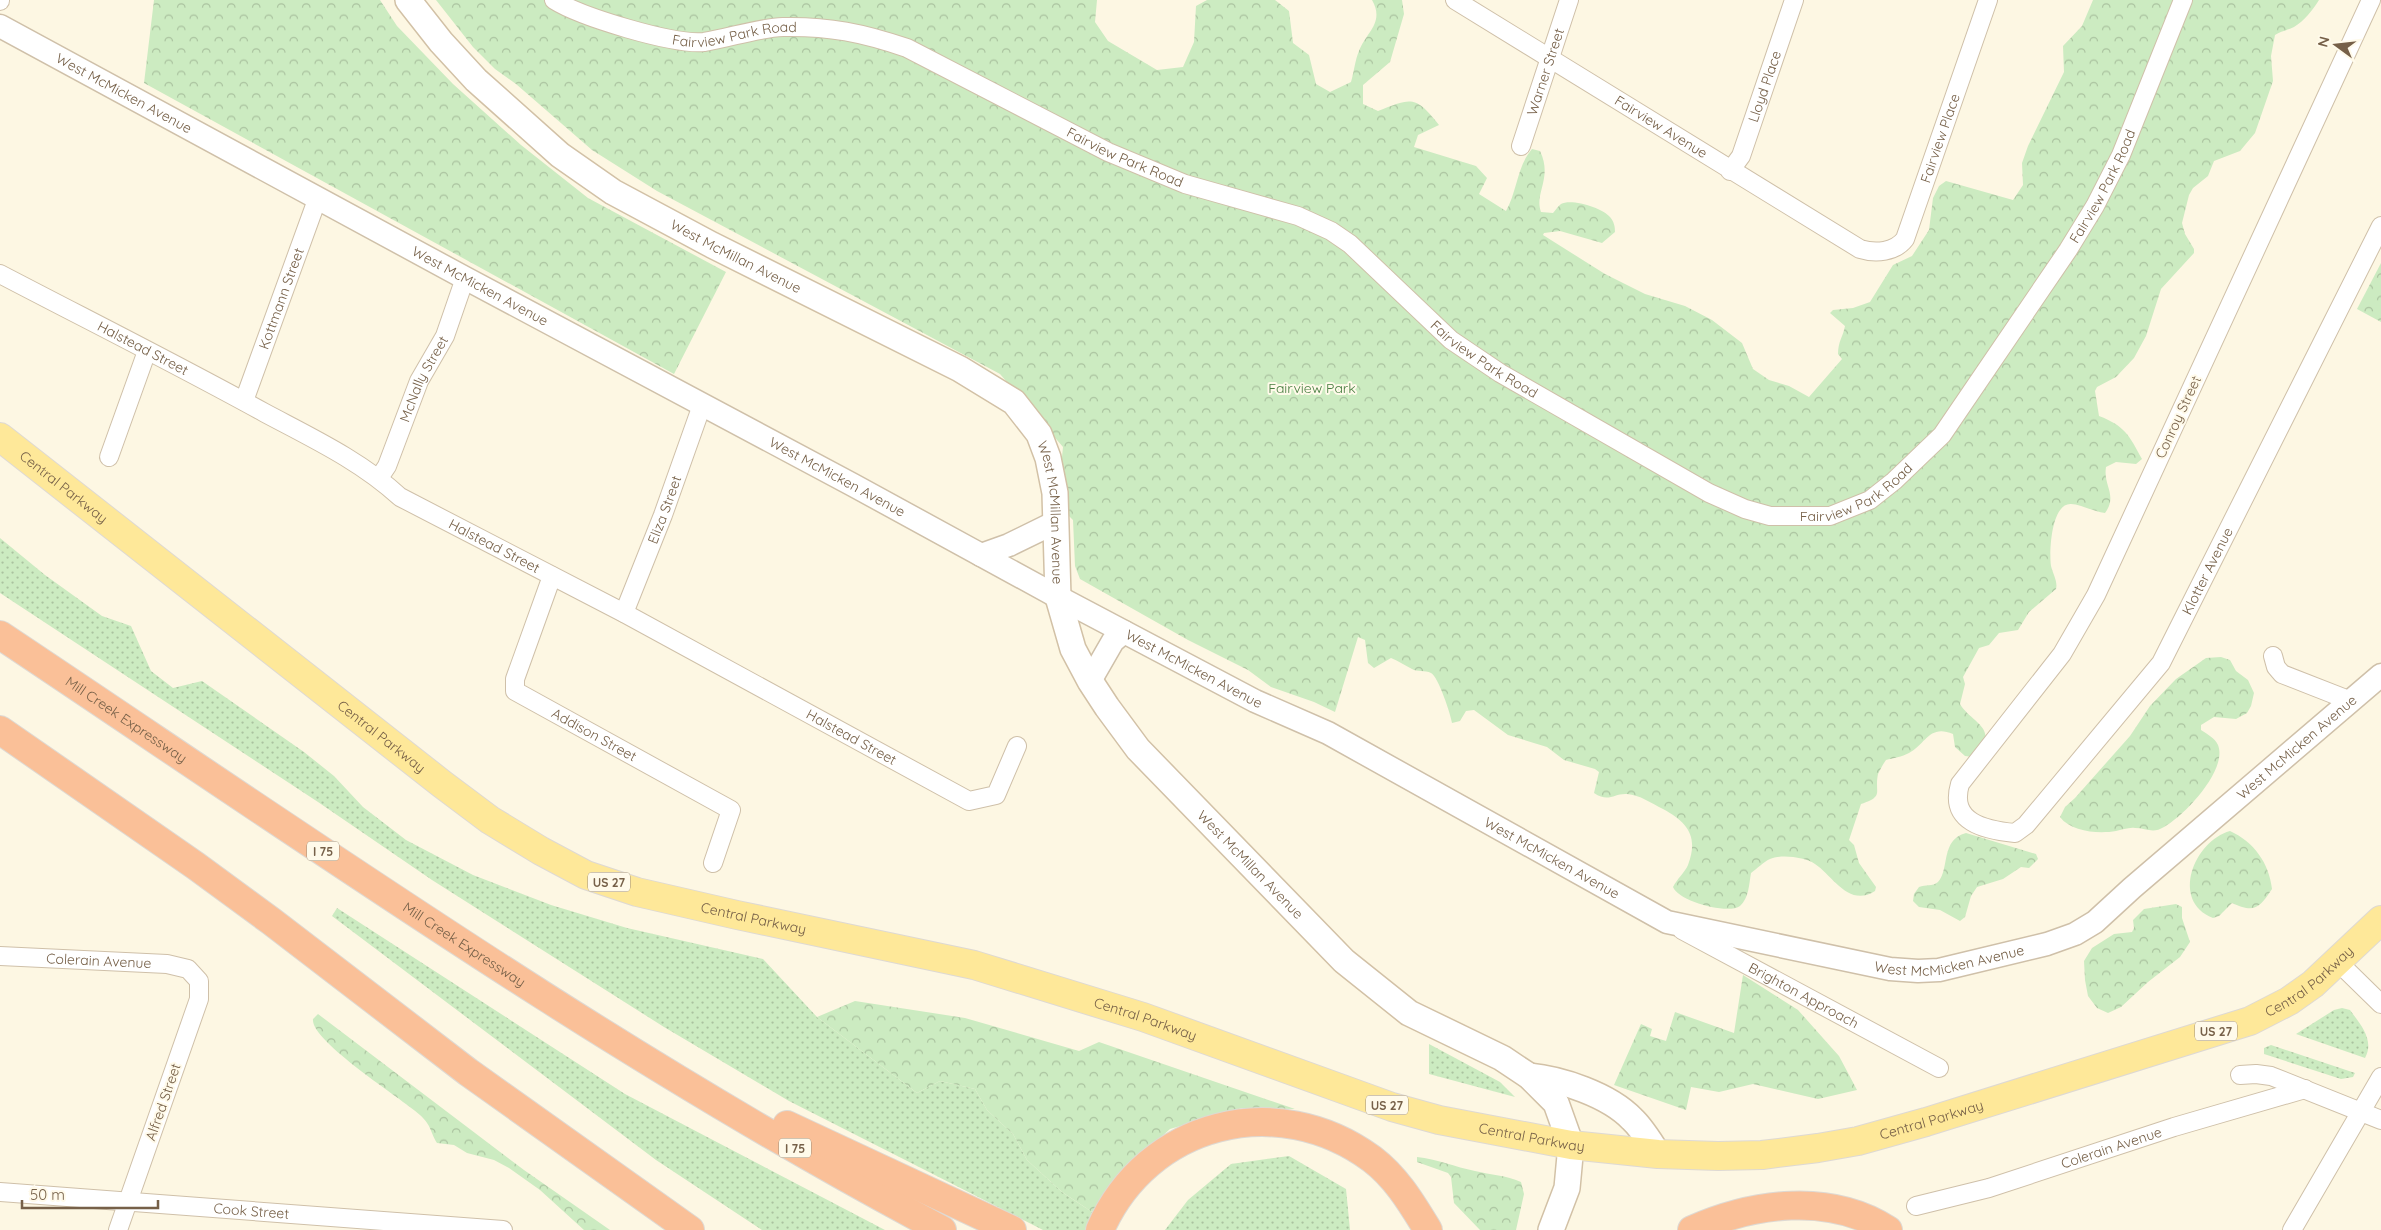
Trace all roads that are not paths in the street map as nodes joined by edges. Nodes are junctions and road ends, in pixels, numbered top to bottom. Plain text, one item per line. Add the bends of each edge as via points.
1 (408, 0) edge
2 (554, 0) edge
3 (1455, 0) edge
4 (1569, 0) edge
5 (1794, 0) edge
6 (1988, 0) edge
7 (2183, 0) edge
8 (2371, 0) edge
9 (0, 26) edge
10 (1549, 58) junction
11 (1522, 146) dead end
12 (1730, 170) junction
13 (318, 197) junction
14 (2381, 226) edge
15 (1870, 252) joint
16 (0, 274) edge
17 (465, 278) junction
18 (147, 351) junction
19 (244, 401) junction
20 (702, 405) junction
21 (0, 437) edge
22 (109, 457) dead end
23 (379, 478) junction
24 (1056, 522) junction
25 (981, 555) junction
26 (552, 576) junction
27 (1058, 597) junction
28 (624, 613) junction
29 (1124, 632) junction
30 (0, 635) edge
31 (2273, 656) dead end
32 (2381, 675) edge
33 (1090, 681) junction
34 (2350, 700) junction
35 (0, 730) edge
36 (1017, 746) dead end
37 (1961, 814) joint
38 (713, 863) dead end
39 (2381, 920) edge
40 (1667, 922) junction
41 (0, 956) edge
42 (2338, 962) junction
43 (194, 974) joint
44 (2381, 1004) edge
45 (649, 1062) junction
46 (1939, 1068) dead end
47 (468, 1072) junction
48 (2240, 1075) dead end
49 (1529, 1076) junction
50 (2381, 1077) edge
51 (2305, 1089) junction
52 (2362, 1112) junction
53 (2381, 1120) edge
54 (1571, 1145) junction
55 (1658, 1154) junction
56 (0, 1192) edge
57 (128, 1202) junction
58 (1916, 1206) dead end
59 (1103, 1223) edge
60 (118, 1230) edge
61 (503, 1230) edge
62 (662, 1230) edge
63 (690, 1230) edge
64 (942, 1230) edge
65 (1012, 1230) edge
66 (1428, 1230) edge
67 (1552, 1230) edge
68 (1692, 1230) edge
69 (1888, 1230) edge
70 (2292, 1230) edge

1 - 24 main road, West McMillan Avenue via 441,42 483,86 560,155 613,192 960,369 1014,402 1039,434 1048,458 1055,493
2 - 7 street, Fairview Park Road via 581,13 677,41 702,42 780,27 841,29 907,48 1108,152 1185,184 1298,216 1330,231 1350,244 1451,340 1500,373 1709,492 1745,510 1784,517 1830,516 1870,500 1942,436 2095,206 2121,155
3 - 10 street, Fairview Avenue
4 - 10 street, Warner Street
5 - 12 street, Lloyd Place via 1741,156
6 - 15 street, Fairview Place via 1905,239 1893,248
8 - 37 street, Conroy Street via 2096,595 2062,654 1960,784 1957,803
9 - 13 street, West McMicken Avenue
10 - 11 street, Warner Street
10 - 12 street, Fairview Avenue
12 - 15 street, Fairview Avenue
13 - 17 street, West McMicken Avenue
13 - 19 street, Kottmann Street
14 - 37 street, Klotter Avenue via 2161,663 2026,825 2015,833 2001,832 1970,822
16 - 18 street, Halstead Street
17 - 20 street, West McMicken Avenue
17 - 23 street, McNally Street via 445,336 419,381 387,466
18 - 19 street, Halstead Street
18 - 22 street
19 - 23 street, Halstead Street
20 - 25 street, West McMicken Avenue
20 - 28 street, Eliza Street
21 - 54 main road, Central Parkway / US 27 via 490,820 586,875 637,892 737,916 974,965 1143,1017 1392,1107 1439,1120
23 - 26 street, Halstead Street via 400,497
24 - 25 street
24 - 27 main road, West McMillan Avenue
25 - 27 street, West McMicken Avenue
26 - 28 street, Halstead Street
26 - 38 street, Addison Street via 515,679 515,692 731,810
27 - 29 street, West McMicken Avenue
27 - 33 main road, West McMillan Avenue via 1073,649
28 - 36 street, Halstead Street via 969,801 996,795
29 - 33 street via 1113,641
29 - 40 street, West McMicken Avenue via 1255,701 1328,733
30 - 45 highway, Mill Creek Expressway / I 75 via 538,993
31 - 34 street via 2282,674
32 - 34 street, West McMicken Avenue
33 - 49 main road, West McMillan Avenue via 1138,749 1344,961 1409,1013 1502,1058
34 - 40 street, West McMicken Avenue via 2095,922 2075,934 2047,944 1959,967 1918,972 1890,969
35 - 47 highway via 233,893
39 - 42 main road, Central Parkway / US 27
40 - 46 street, Brighton Approach
41 - 43 street, Colerain Avenue via 167,964 188,969
42 - 44 street
42 - 55 main road, Central Parkway / US 27 via 2289,1001 2250,1021 1926,1122 1858,1141 1762,1155
43 - 57 street, Alfred Street via 199,981 199,999
45 - 64 highway, Mill Creek Expressway / I 75
45 - 65 highway
47 - 62 highway
47 - 63 highway
48 - 51 street via 2271,1076
49 - 54 main road, West McMillan Avenue via 1556,1103
49 - 55 main road via 1555,1079 1611,1103 1632,1119
50 - 52 street
51 - 52 street
51 - 58 street, Colerain Avenue via 2174,1127 1989,1188
52 - 53 street
52 - 70 street
54 - 55 main road, Central Parkway / US 27
54 - 67 main road via 1567,1188
56 - 57 street, Cook Street
57 - 60 street, Alfred Street
57 - 61 street, Cook Street
59 - 66 highway via 1120,1193 1165,1150 1238,1123 1274,1121 1320,1132 1372,1159 1406,1194
68 - 69 highway via 1749,1211 1802,1205 1842,1210

